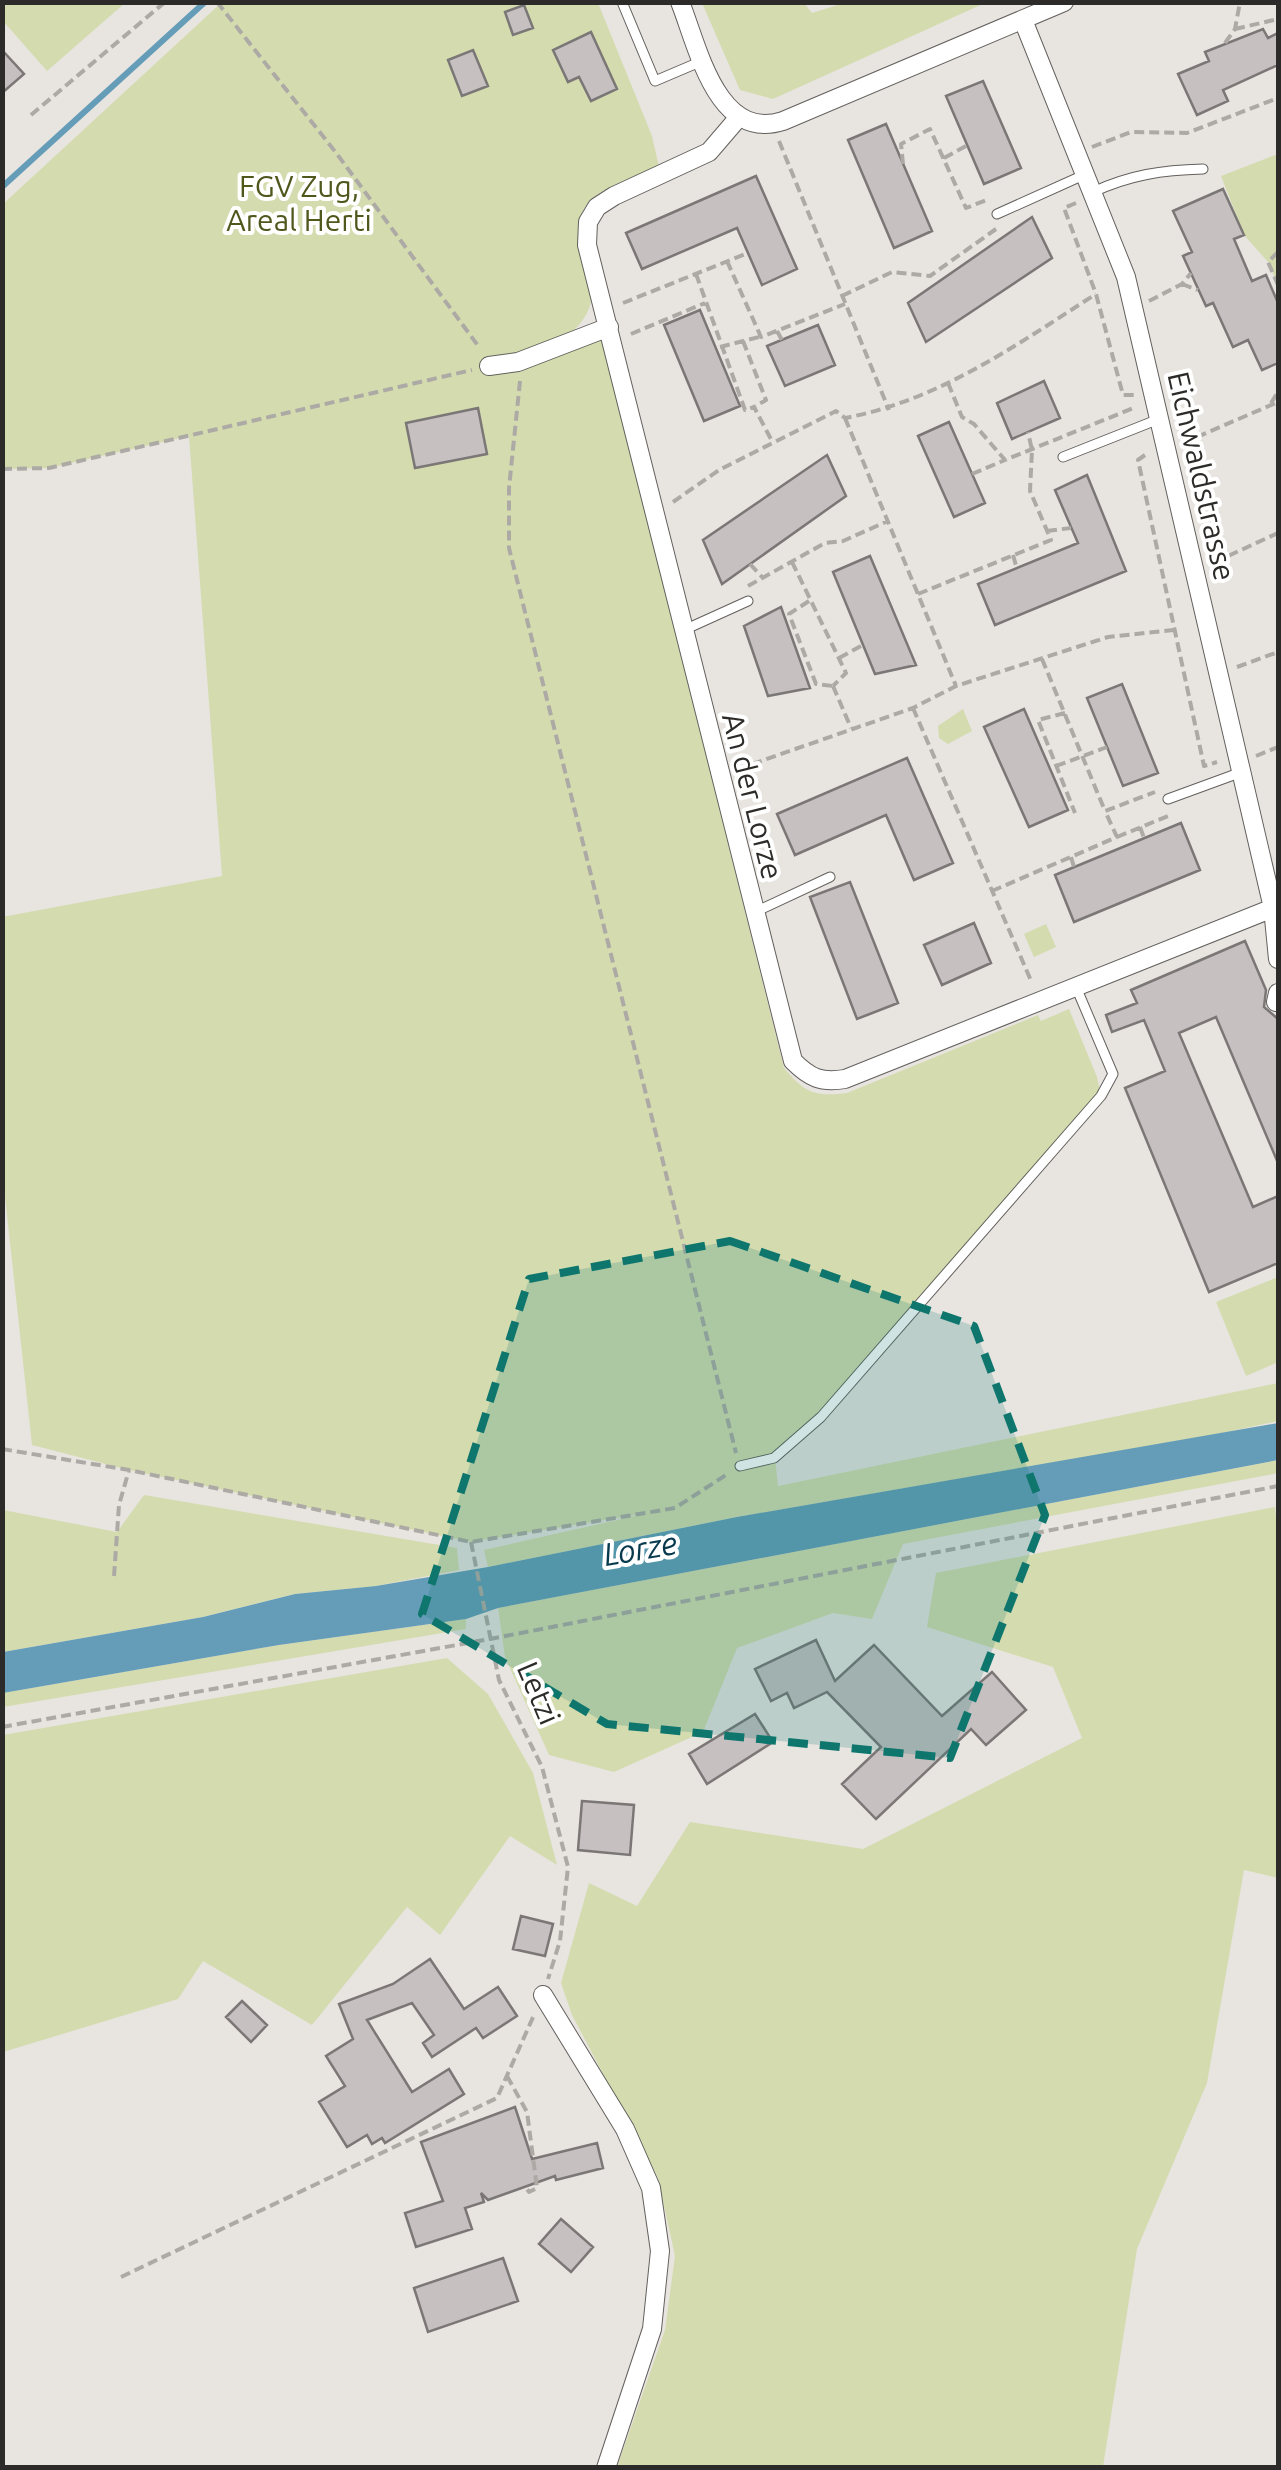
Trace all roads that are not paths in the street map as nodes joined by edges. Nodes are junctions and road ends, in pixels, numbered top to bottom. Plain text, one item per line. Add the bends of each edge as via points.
1 (622, 2) edge
2 (680, 2) edge
3 (1064, 2) edge
4 (1023, 20) junction
5 (704, 60) junction
6 (739, 117) junction
7 (1203, 169) dead end
8 (1087, 189) junction
9 (997, 214) dead end
10 (609, 326) junction
11 (490, 366) road end
12 (1154, 421) junction
13 (1063, 457) dead end
14 (748, 601) dead end
15 (684, 630) junction
16 (1236, 764) junction
17 (1168, 799) dead end
18 (830, 877) dead end
19 (1273, 908) junction
20 (755, 912) junction
21 (1278, 959) edge
22 (1076, 987) junction
23 (740, 1466) road end
24 (543, 1995) road end
25 (606, 2468) edge

1 - 5 lane via 655,82
2 - 5 street
3 - 4 street
4 - 6 street via 774,124
4 - 8 street, Eichwaldstrasse
5 - 6 street via 720,98
6 - 10 street, An der Lorze via 709,152 614,196 588,222 587,244
7 - 8 lane via 1158,170
8 - 9 lane
8 - 12 street, Eichwaldstrasse via 1126,278
10 - 11 street via 518,362
10 - 15 street, An der Lorze
12 - 13 lane
12 - 16 street, Eichwaldstrasse
14 - 15 lane
15 - 20 street, An der Lorze
16 - 17 lane
16 - 19 street, Eichwaldstrasse
18 - 20 lane
19 - 21 street, Eichwaldstrasse
19 - 22 street, An der Lorze
20 - 22 street, An der Lorze via 794,1061 826,1082
22 - 23 lane via 1113,1074 1100,1096 821,1417 774,1458
24 - 25 street via 625,2129 651,2188 660,2250 652,2329

